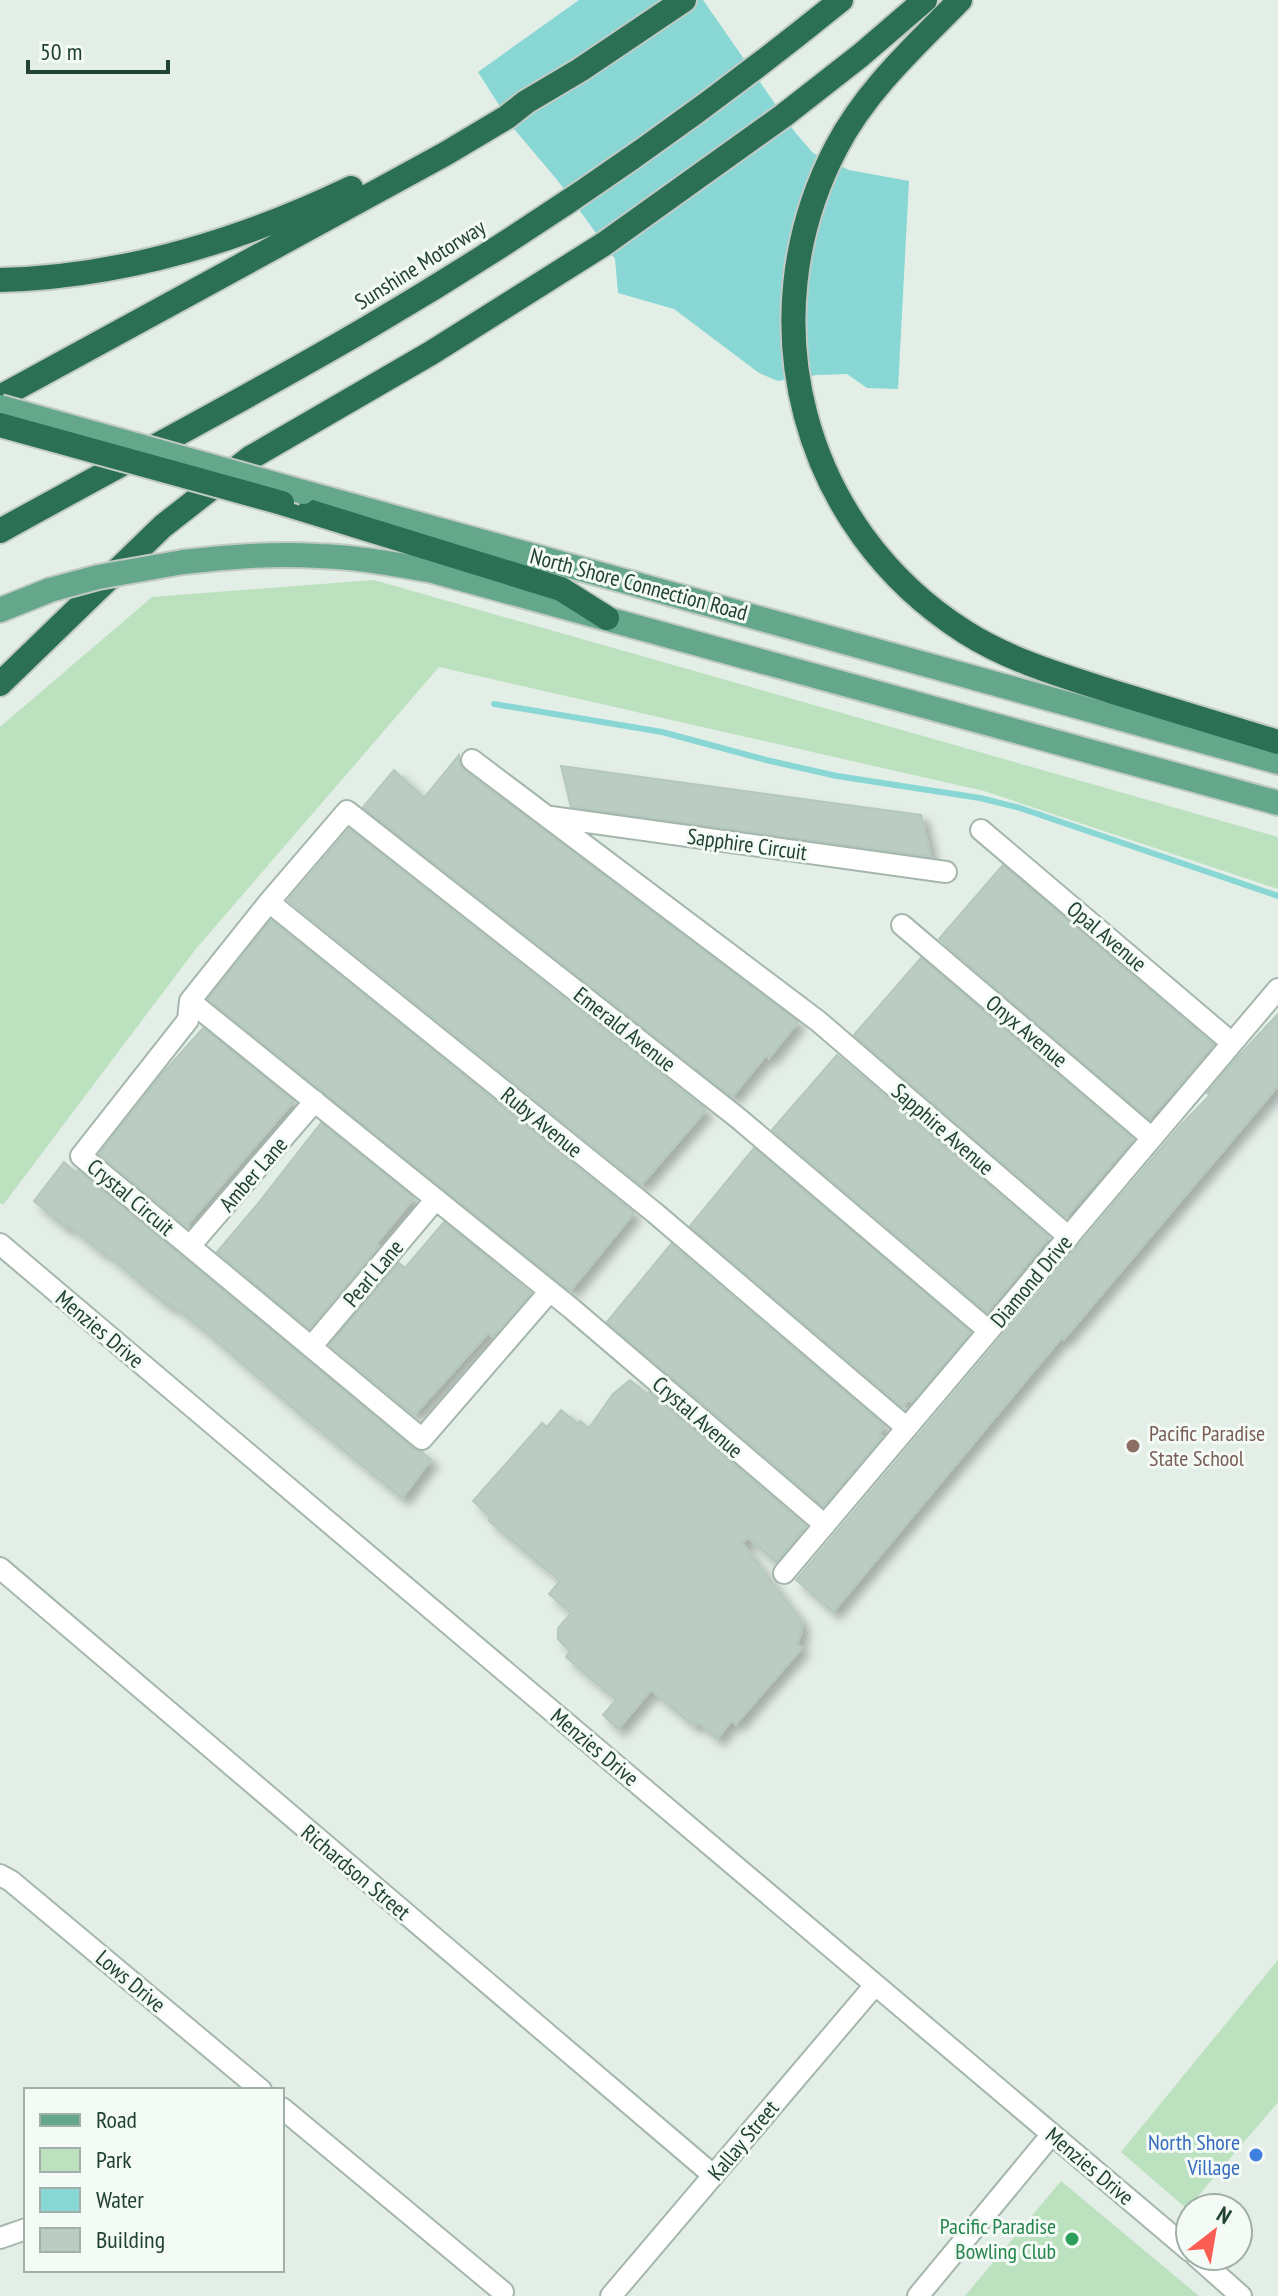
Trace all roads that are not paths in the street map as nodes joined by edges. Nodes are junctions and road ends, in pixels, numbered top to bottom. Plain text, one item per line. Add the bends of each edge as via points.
1 (684, 0) edge
2 (841, 0) edge
3 (925, 0) edge
4 (960, 0) edge
5 (526, 102) junction
6 (0, 280) edge
7 (0, 397) edge
8 (0, 407) edge
9 (0, 425) edge
10 (293, 497) junction
11 (0, 531) edge
12 (0, 610) edge
13 (607, 618) junction
14 (0, 684) edge
15 (1278, 742) edge
16 (472, 760) dead end
17 (1278, 762) edge
18 (1278, 803) edge
19 (547, 817) junction
20 (981, 830) dead end
21 (946, 872) dead end
22 (269, 902) junction
23 (902, 925) dead end
24 (1278, 989) edge
25 (190, 1001) junction
26 (818, 1021) joint
27 (1232, 1043) junction
28 (315, 1101) junction
29 (1152, 1138) junction
30 (436, 1199) junction
31 (1069, 1237) junction
32 (0, 1244) edge
33 (190, 1246) junction
34 (550, 1291) junction
35 (989, 1331) junction
36 (311, 1347) junction
37 (907, 1428) junction
38 (825, 1525) junction
39 (0, 1568) edge
40 (784, 1573) dead end
41 (0, 1875) edge
42 (875, 1985) junction
43 (259, 2088) edge
44 (286, 2118) edge
45 (1052, 2134) junction
46 (713, 2175) junction
47 (24, 2230) edge
48 (1174, 2237) edge
49 (0, 2238) edge
50 (1214, 2272) edge
51 (503, 2292) dead end
52 (611, 2296) edge
53 (918, 2296) edge
54 (1241, 2296) edge

1 - 5 highway
2 - 11 highway, Sunshine Motorway via 662,136 495,249 366,329
3 - 14 highway via 783,116 604,244 240,466 163,526
4 - 15 highway via 863,103 833,153 809,213 796,270 793,351 802,406 825,471 851,520 889,569 965,632 1051,672
5 - 6 highway via 502,109 320,203 222,242 95,272
5 - 7 highway via 445,154
8 - 10 main road, North Shore Connection Road, bridge
9 - 10 highway, bridge
10 - 13 highway via 561,589
10 - 17 main road, North Shore Connection Road
12 - 13 main road, North Shore Connection Road, bridge via 98,577 231,556 279,555 429,570
13 - 18 main road, North Shore Connection Road
16 - 19 street, Sapphire Circuit
19 - 21 street, Sapphire Circuit
19 - 26 street, Sapphire Circuit
20 - 27 street, Opal Avenue
22 - 25 street
22 - 35 street, Emerald Avenue via 347,811 738,1118
22 - 37 street, Ruby Avenue via 655,1213
23 - 29 street, Onyx Avenue
24 - 27 street, Diamond Drive
25 - 28 street
25 - 33 street, Crystal Circuit via 188,1020 81,1156
26 - 31 street, Sapphire Avenue
27 - 29 street, Diamond Drive
28 - 30 street
28 - 33 street, Amber Lane
29 - 31 street, Diamond Drive
30 - 34 street
30 - 36 street, Pearl Lane
31 - 35 street, Diamond Drive
32 - 42 street, Menzies Drive
33 - 36 street, Crystal Circuit
34 - 36 street, Crystal Circuit via 422,1439
34 - 38 street, Crystal Avenue
35 - 37 street, Diamond Drive
37 - 38 street, Diamond Drive
38 - 40 street, Diamond Drive
39 - 46 street, Richardson Street
41 - 43 street, Lows Drive
42 - 45 street, Menzies Drive
42 - 46 street, Kallay Street
44 - 51 street
45 - 48 street, Menzies Drive
45 - 53 street
46 - 52 street, Kallay Street
47 - 49 street
50 - 54 street

